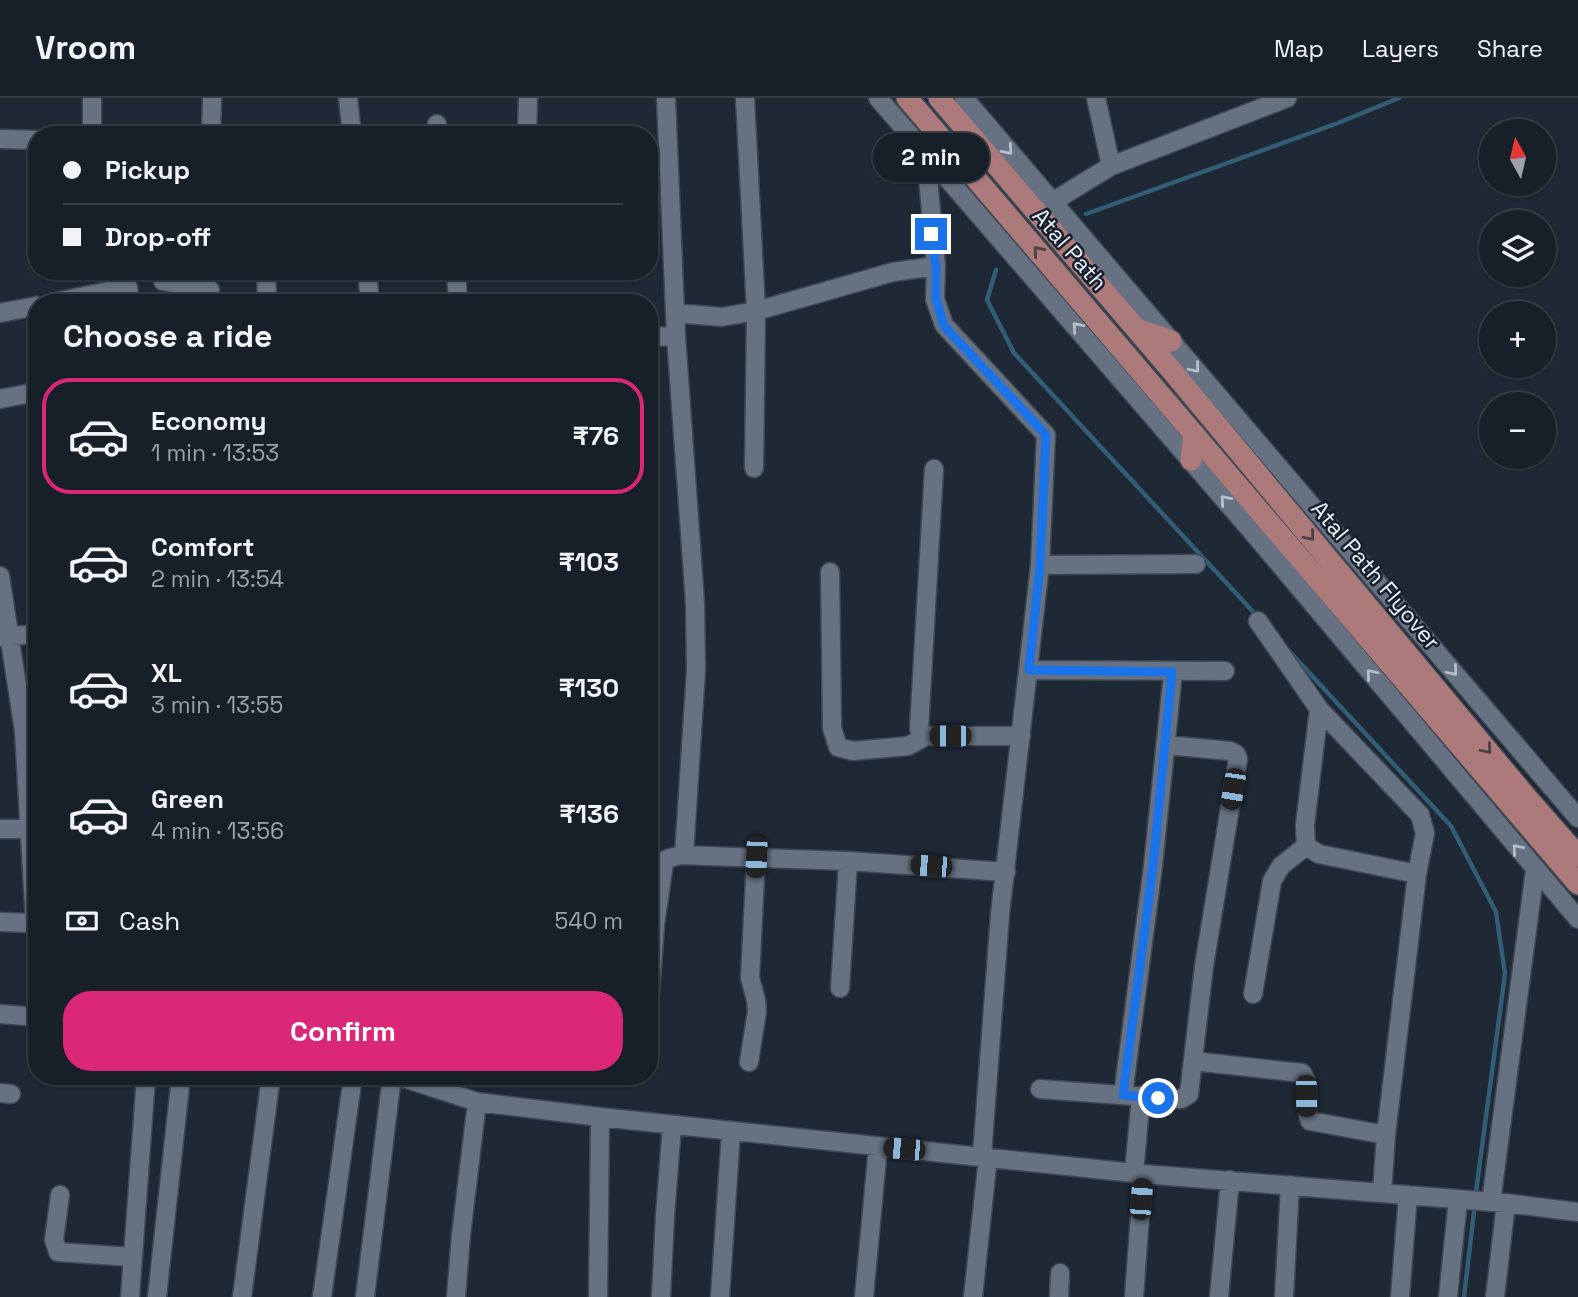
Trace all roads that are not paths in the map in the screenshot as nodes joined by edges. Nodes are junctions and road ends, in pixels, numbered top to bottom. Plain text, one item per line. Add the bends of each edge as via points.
1 (92, 98) edge
2 (212, 98) edge
3 (348, 98) edge
4 (528, 98) edge
5 (666, 98) edge
6 (745, 98) edge
7 (878, 98) edge
8 (907, 98) edge
9 (939, 98) edge
10 (964, 98) edge
11 (1096, 98) edge
12 (1287, 98) edge
13 (92, 126) edge
14 (211, 126) edge
15 (351, 126) edge
16 (527, 126) edge
17 (0, 139) edge
18 (28, 140) edge
19 (926, 156) junction
20 (1111, 166) junction
21 (1055, 204) junction
22 (936, 266) junction
23 (163, 280) edge
24 (94, 294) edge
25 (129, 294) edge
26 (202, 294) edge
27 (28, 308) edge
28 (756, 311) junction
29 (0, 313) edge
30 (675, 326) junction
31 (1135, 329) junction
32 (658, 333) edge
33 (1171, 341) junction
34 (28, 394) edge
35 (0, 399) edge
36 (1194, 434) junction
37 (1191, 460) junction
38 (754, 468) dead end
39 (934, 469) dead end
40 (1196, 564) dead end
41 (1040, 565) junction
42 (830, 572) dead end
43 (0, 576) edge
44 (1258, 621) dead end
45 (28, 635) edge
46 (5, 637) edge
47 (1029, 670) junction
48 (1225, 671) dead end
49 (1172, 672) junction
50 (1319, 709) junction
51 (926, 736) junction
52 (1021, 736) junction
53 (1166, 745) junction
54 (28, 809) edge
55 (1578, 818) edge
56 (28, 829) edge
57 (0, 830) edge
58 (1307, 846) junction
59 (684, 855) junction
60 (1578, 856) edge
61 (756, 857) junction
62 (848, 861) junction
63 (1535, 870) junction
64 (1006, 872) junction
65 (1417, 874) junction
66 (1578, 884) edge
67 (658, 894) edge
68 (1578, 919) edge
69 (0, 922) edge
70 (28, 923) edge
71 (840, 988) dead end
72 (1253, 994) dead end
73 (0, 1014) edge
74 (28, 1016) edge
75 (1193, 1061) junction
76 (749, 1062) dead end
77 (145, 1085) edge
78 (180, 1085) edge
79 (270, 1085) edge
80 (352, 1085) edge
81 (391, 1085) edge
82 (433, 1085) edge
83 (1040, 1089) dead end
84 (1123, 1095) junction
85 (1141, 1096) junction
86 (477, 1102) junction
87 (600, 1117) junction
88 (672, 1125) junction
89 (732, 1131) junction
90 (1386, 1135) junction
91 (878, 1147) junction
92 (985, 1156) junction
93 (1138, 1173) junction
94 (1230, 1180) junction
95 (1290, 1185) junction
96 (1382, 1192) junction
97 (60, 1195) dead end
98 (1408, 1195) junction
99 (1458, 1200) junction
100 (1498, 1203) junction
101 (1578, 1212) edge
102 (132, 1257) junction
103 (1060, 1273) dead end
104 (130, 1297) edge
105 (157, 1297) edge
106 (242, 1297) edge
107 (322, 1297) edge
108 (365, 1297) edge
109 (456, 1297) edge
110 (597, 1297) edge
111 (662, 1297) edge
112 (720, 1297) edge
113 (864, 1297) edge
114 (972, 1297) edge
115 (1059, 1297) edge
116 (1134, 1297) edge
117 (1219, 1297) edge
118 (1284, 1297) edge
119 (1400, 1297) edge
120 (1448, 1297) edge
121 (1495, 1297) edge

1 - 13 street
2 - 14 street
3 - 15 street
4 - 16 street
5 - 30 street
6 - 28 street
7 - 19 street
36 -> 8 main road, Atal Path
9 - 31 main road, Atal Path Flyover
10 -> 21 street
11 - 20 street
12 - 20 street
17 - 18 street
19 - 22 street
37 -> 19 street
20 - 21 street
21 - 33 street
22 - 28 street via 859,280
22 - 41 street via 936,299 944,326 1046,435
23 - 26 street
24 - 25 street via 128,287
27 - 29 street
28 - 30 street
28 - 38 street
30 - 32 street
30 - 59 street via 695,603 696,670
31 - 33 main road
31 -> 60 main road, Atal Path Flyover
33 -> 55 street
34 - 35 street
36 - 37 main road
36 - 66 main road, Atal Path Flyover
63 -> 37 street
39 - 51 street via 919,725
40 - 41 street
41 - 47 street
42 - 51 street via 835,742 853,751 908,746
43 - 46 street
44 - 50 street
45 - 46 street
46 - 54 street via 24,731
47 - 49 street
47 - 52 street
48 - 49 street
49 - 53 street
50 - 58 street via 1305,825
50 - 65 street via 1420,815 1425,833
51 - 52 street
52 - 64 street
53 - 75 street via 1230,751 1238,759
53 - 84 street
56 - 57 street
58 - 65 street via 1319,854
58 - 72 street via 1281,866 1272,881
59 - 61 street
59 - 67 street via 664,863
61 - 62 street
61 - 76 street via 750,978 757,1011
62 - 64 street
62 - 71 street
63 - 68 street
63 - 100 street
64 - 92 street
65 - 90 street
69 - 70 street
73 - 74 street
75 - 85 street via 1186,1097
75 - 90 street via 1302,1073 1310,1121
77 - 102 street
78 - 105 street
79 - 106 street
80 - 107 street
81 - 108 street
82 - 86 street
83 - 84 street
84 - 85 street
85 - 93 street
86 - 87 street
86 - 109 street
87 - 88 street
87 - 110 street
88 - 89 street
88 - 111 street
89 - 91 street
89 - 112 street
90 - 96 street
91 - 92 street
91 - 113 street
92 - 93 street
92 - 114 street
93 - 94 street
93 - 116 street
94 - 95 street
94 - 117 street
95 - 96 street
95 - 118 street
96 - 98 street
97 - 102 street via 54,1240 58,1252
98 - 99 street
98 - 119 street
99 - 100 street
99 - 120 street
100 - 101 street
100 - 121 street
102 - 104 street
103 - 115 street

